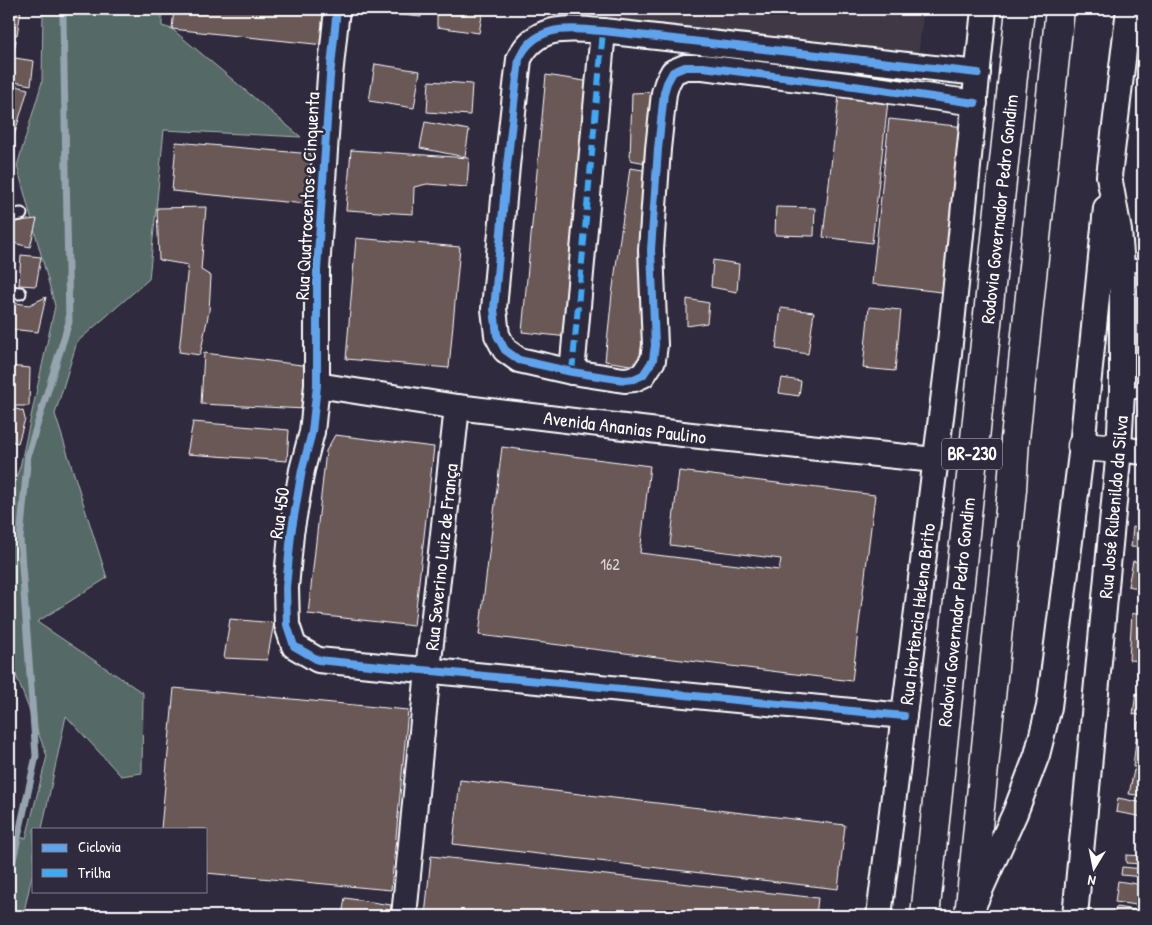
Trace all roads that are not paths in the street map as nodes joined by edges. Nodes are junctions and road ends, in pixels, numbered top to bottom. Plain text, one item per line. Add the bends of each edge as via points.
1 (337, 9) edge
2 (984, 9) edge
3 (1020, 9) edge
4 (1060, 9) edge
5 (1129, 9) edge
6 (603, 31) junction
7 (978, 73) junction
8 (975, 103) junction
9 (1109, 176) junction
10 (21, 214) dead end
11 (9, 216) edge
12 (1133, 266) edge
13 (572, 372) junction
14 (317, 385) junction
15 (1133, 392) edge
16 (457, 408) junction
17 (1082, 446) junction
18 (1131, 451) edge
19 (935, 460) junction
20 (428, 670) junction
21 (904, 716) junction
22 (926, 908) edge
23 (970, 912) edge
24 (404, 916) edge
25 (878, 916) edge
26 (1075, 916) edge

1 - 14 street, Rua Quatrocentos e Cinquenta via 317,270
2 - 7 street, Rua Hortência Helena Brito
3 - 22 highway, Rodovia Governador Pedro Gondim / BR-230
4 - 23 highway, Rodovia Governador Pedro Gondim / BR-230
5 - 9 street, Rua José Rubenildo da Silva
6 - 7 street
6 - 13 street
6 - 13 street via 568,29 547,33 525,47 519,59 506,166 494,309 497,336 505,350 519,360
7 - 8 street, Rua Hortência Helena Brito
8 - 13 street via 713,68 686,67 673,72 664,93 650,250 655,345 652,360 643,375 634,379
8 - 19 street, Rua Hortência Helena Brito
9 - 12 street, Rua José Rubenildo da Silva via 1119,231
9 - 17 street
10 - 11 lane
12 - 15 street, Rua José Rubenildo da Silva
14 - 16 street, Avenida Ananias Paulino
14 - 20 street, Rua 450 via 312,432 291,534 286,588 287,624 294,646 318,660
15 - 18 street, Rua José Rubenildo da Silva
16 - 19 street, Avenida Ananias Paulino
16 - 20 street, Rua Severino Luiz de França
17 - 18 highway
17 - 23 street via 1050,707 1037,755 1015,813
18 - 26 street, Rua José Rubenildo da Silva
19 - 21 street, Rua Hortência Helena Brito
20 - 21 street
20 - 24 street, Rua Severino Luiz de França
21 - 25 street, Rua Hortência Helena Brito

